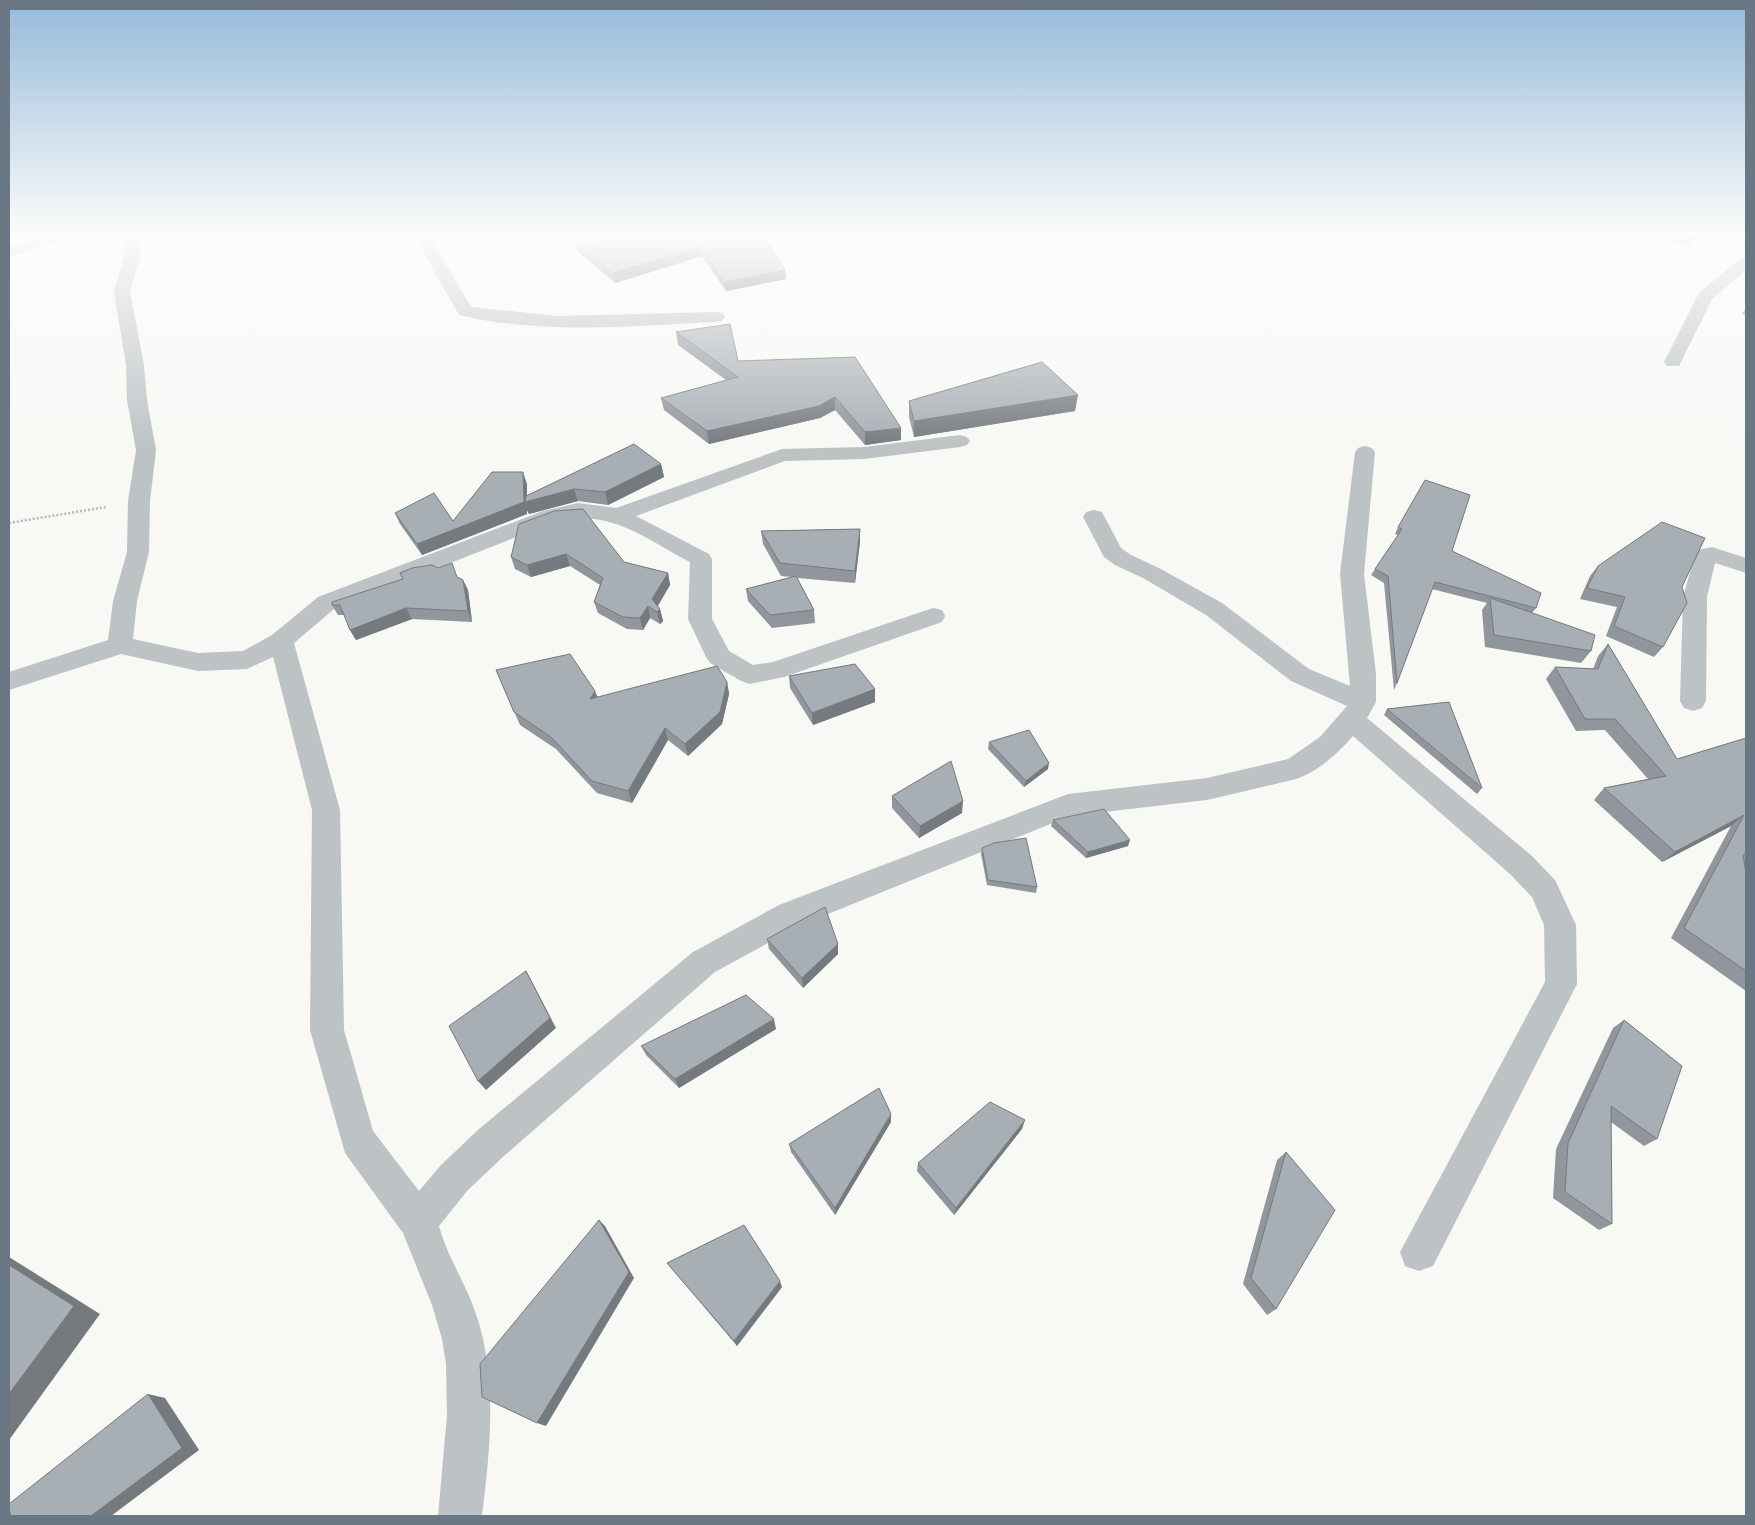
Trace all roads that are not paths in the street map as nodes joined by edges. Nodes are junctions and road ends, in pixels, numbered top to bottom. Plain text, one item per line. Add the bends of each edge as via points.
1 (125, 307) edge
2 (463, 307) edge
3 (1700, 307) edge
4 (716, 317) dead end
5 (1673, 362) dead end
6 (960, 442) dead end
7 (1365, 452) dead end
8 (618, 515) junction
9 (1094, 517) dead end
10 (1746, 566) edge
11 (933, 616) dead end
12 (281, 641) junction
13 (120, 645) junction
14 (9, 681) edge
15 (1693, 701) dead end
16 (1358, 711) junction
17 (420, 1225) junction
18 (1418, 1252) dead end
19 (460, 1516) edge

1 - 13 street via 146,450 139,501 138,552 125,601
2 - 4 street via 465,311 500,319 548,322
3 - 5 street
6 - 8 street via 864,453 782,455
7 - 16 street via 1352,574 1363,674
8 - 11 street via 701,559 700,618 719,657 750,675 775,671
8 - 12 street via 578,510 524,526 326,604
9 - 16 street via 1112,552 1214,609 1300,675
10 - 15 street via 1712,554 1706,555 1695,596
12 - 13 street via 247,660 198,662
12 - 17 street via 326,810 327,1030 358,1140
13 - 14 street
16 - 17 street via 1330,744 1296,768 1207,789 1068,804 790,915 704,962 492,1142 427,1209
16 - 18 street via 1544,889 1560,924 1561,984
17 - 19 street via 456,1316 467,1371 468,1426

